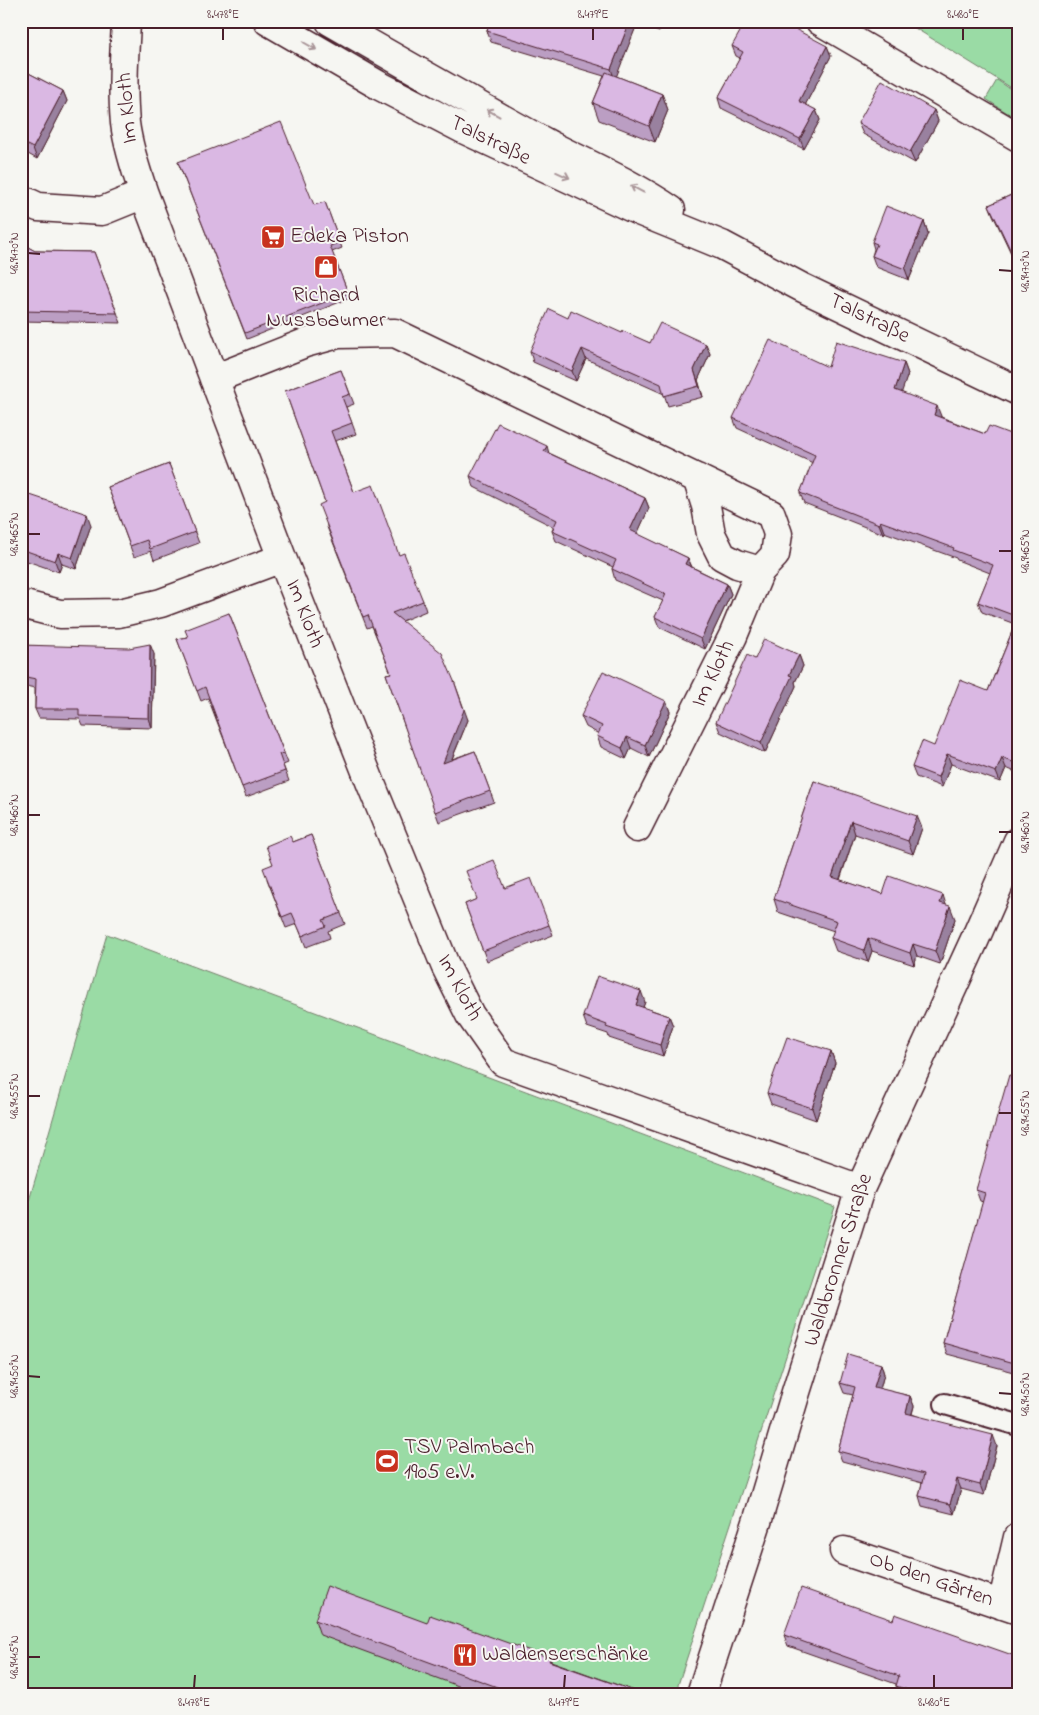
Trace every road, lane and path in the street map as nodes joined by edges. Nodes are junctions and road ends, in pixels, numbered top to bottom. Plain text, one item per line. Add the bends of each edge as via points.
1 (128, 21) edge
2 (268, 21) edge
3 (330, 21) edge
4 (820, 21) edge
5 (1018, 137) edge
6 (144, 194) junction
7 (21, 199) edge
8 (722, 245) junction
9 (214, 379) junction
10 (1018, 391) edge
11 (697, 478) junction
12 (282, 558) junction
13 (760, 571) junction
14 (21, 604) edge
15 (637, 828) dead end
16 (1018, 842) edge
17 (860, 1189) junction
18 (945, 1404) dead end
19 (1018, 1425) edge
20 (1018, 1537) edge
21 (844, 1551) dead end
22 (1010, 1607) edge
23 (701, 1694) edge

1 - 6 street, Im Kloth via 123,82 126,125
2 -> 8 street, Talstraße via 380,86 463,129 641,212
8 -> 3 street, Talstraße via 652,197 543,141
4 - 5 street
6 - 7 street via 102,211 38,208
6 - 9 street, Im Kloth
8 - 10 street, Talstraße
9 - 11 street, Im Kloth via 305,343 338,334 395,333
9 - 12 street, Im Kloth
11 - 13 street via 711,534 722,556
11 - 13 street, Im Kloth via 771,514 778,534 775,555
12 - 14 street, Im Kloth via 161,603 118,613 60,614
12 - 17 street, Im Kloth via 444,965 470,1015 503,1062
13 - 15 street, Im Kloth via 733,636
16 - 17 street, Waldbronner Straße
17 - 23 street, Waldbronner Straße
18 - 19 lane
20 - 22 street
21 - 22 street, Ob den Gärten

